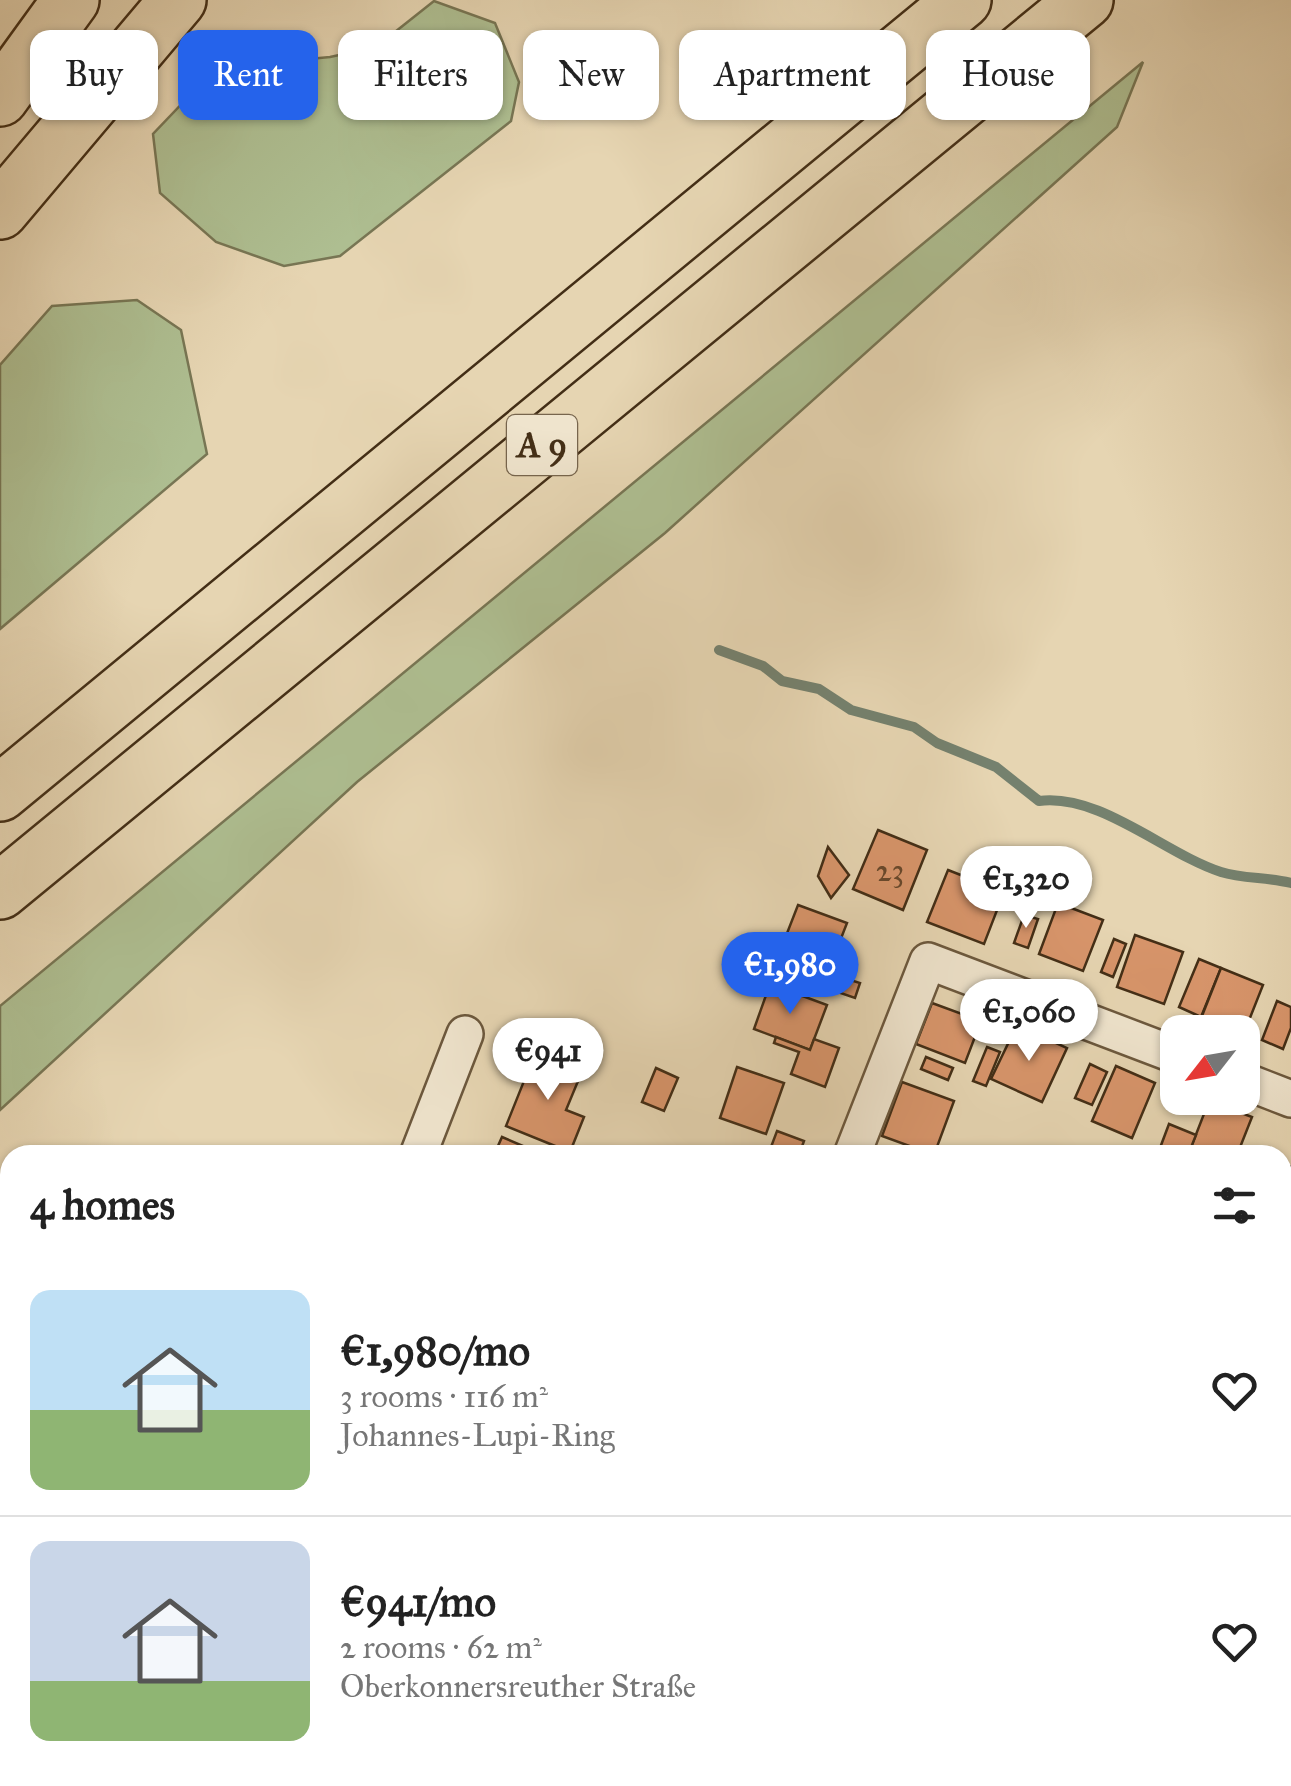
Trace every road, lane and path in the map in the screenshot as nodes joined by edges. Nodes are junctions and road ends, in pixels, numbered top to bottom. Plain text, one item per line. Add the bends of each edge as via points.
1 (71, 0) edge
2 (178, 0) edge
3 (963, 0) edge
4 (1085, 0) edge
5 (0, 98) edge
6 (0, 211) edge
7 (0, 793) edge
8 (0, 891) edge
9 (465, 1034) dead end
10 (1160, 1049) edge
11 (1260, 1087) edge
12 (1291, 1099) edge
13 (422, 1145) edge
14 (856, 1145) edge

1 - 5 main road
2 - 6 main road
3 - 7 main road, A 9
4 - 8 main road, A 9
9 - 13 street
10 - 14 street via 928,961
11 - 12 street

